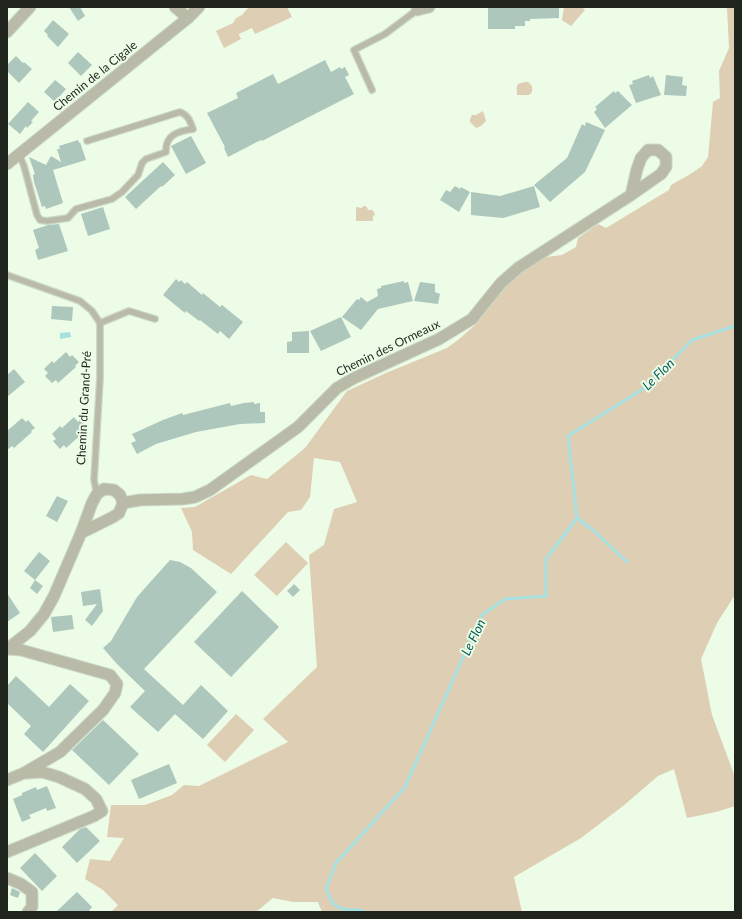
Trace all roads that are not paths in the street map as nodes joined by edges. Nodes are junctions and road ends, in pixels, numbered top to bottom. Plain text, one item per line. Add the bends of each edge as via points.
1 (30, 7) edge
2 (175, 7) edge
3 (199, 7) edge
4 (430, 7) edge
5 (417, 10) joint
6 (188, 18) junction
7 (7, 32) edge
8 (372, 90) dead end
9 (87, 141) dead end
10 (19, 154) junction
11 (7, 164) edge
12 (631, 195) dead end
13 (7, 275) edge
14 (155, 319) dead end
15 (100, 323) junction
16 (97, 494) junction
17 (123, 503) junction
18 (81, 534) junction
19 (7, 649) edge
20 (24, 773) junction
21 (7, 780) edge
22 (7, 852) edge
23 (7, 878) edge
24 (28, 912) edge

1 - 7 street
2 - 6 street
3 - 6 street, Chemin de la Cigale
4 - 5 street
5 - 8 lane via 386,34 354,50
6 - 10 street, Chemin de la Cigale
9 - 10 lane via 180,112 190,121 193,129 180,131 171,136 165,147 166,152 146,159 138,175 122,192 112,199 76,209 68,218 40,220
10 - 11 street, Chemin de la Cigale
12 - 17 street, Chemin des Ormeaux via 518,268 472,319 439,340 337,388 282,440 210,490 183,499
13 - 15 lane via 80,301 92,311
14 - 15 lane via 129,311
15 - 16 lane, Chemin du Grand-Pré via 100,378 94,480
16 - 17 street via 104,489 114,490 120,495
16 - 18 street
17 - 18 street via 113,517
18 - 19 street via 44,614 30,631
19 - 20 street via 20,650 110,675 117,684 115,693 103,710 60,752
20 - 21 street
20 - 22 street via 42,772 85,789 96,799 102,811
23 - 24 street via 32,892 32,907

